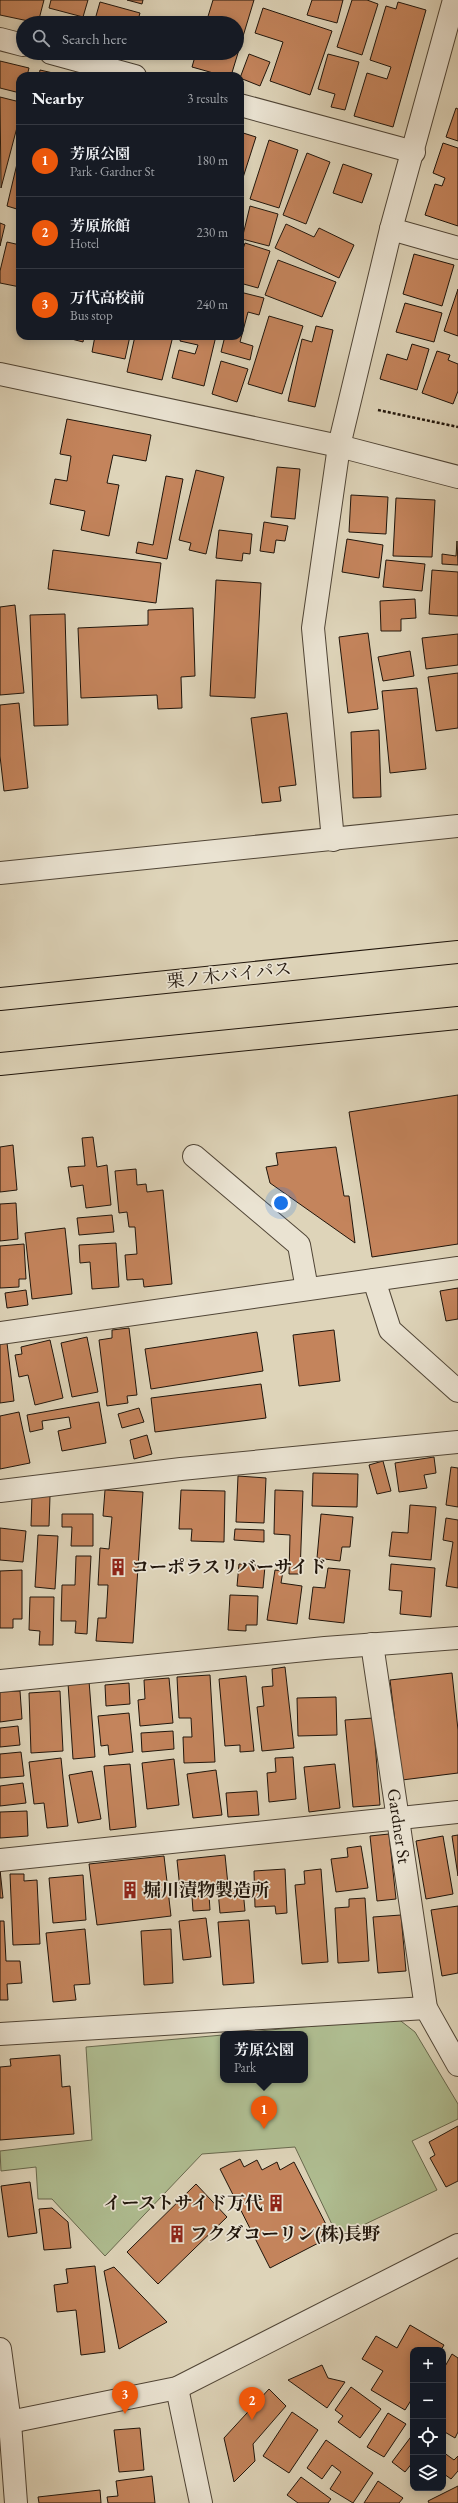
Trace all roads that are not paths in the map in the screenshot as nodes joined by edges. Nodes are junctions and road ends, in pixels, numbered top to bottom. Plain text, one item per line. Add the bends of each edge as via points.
1 (454, 0) edge
2 (0, 39) edge
3 (16, 43) edge
4 (77, 60) edge
5 (120, 72) edge
6 (244, 106) edge
7 (414, 152) junction
8 (391, 229) junction
9 (458, 248) edge
10 (0, 374) edge
11 (339, 446) junction
12 (458, 477) edge
13 (458, 826) edge
14 (333, 840) junction
15 (0, 873) edge
16 (458, 952) edge
17 (0, 999) edge
18 (458, 1018) edge
19 (0, 1064) edge
20 (194, 1156) dead end
21 (458, 1268) edge
22 (374, 1280) junction
23 (307, 1289) junction
24 (0, 1332) edge
25 (458, 1391) edge
26 (458, 1442) edge
27 (0, 1491) edge
28 (458, 1638) edge
29 (372, 1644) junction
30 (0, 1681) edge
31 (458, 1812) edge
32 (396, 1817) junction
33 (0, 1860) edge
34 (426, 2008) junction
35 (0, 2034) edge
36 (458, 2065) edge
37 (458, 2245) edge
38 (0, 2349) edge
39 (177, 2388) junction
40 (5, 2423) edge
41 (16, 2503) edge
42 (201, 2503) edge

1 - 7 street
2 - 3 street
4 - 5 street
6 - 7 street
7 - 8 street
8 - 9 street
8 - 11 street
10 - 11 street
11 - 12 street
11 - 14 street via 313,628
13 - 14 street
14 - 15 street
16 - 17 main road, 栗ノ木バイパス
18 - 19 main road
20 - 23 street via 299,1245
21 - 22 street
22 - 23 street
22 - 25 street via 390,1330
23 - 24 street
26 - 27 street via 181,1469
28 - 29 street
29 - 30 street
29 - 32 street, Gardner St
31 - 32 street
32 - 33 street
32 - 34 street, Gardner St
34 - 35 street
34 - 36 street
37 - 39 street
38 - 40 street
39 - 40 street
39 - 42 street
40 - 41 street

